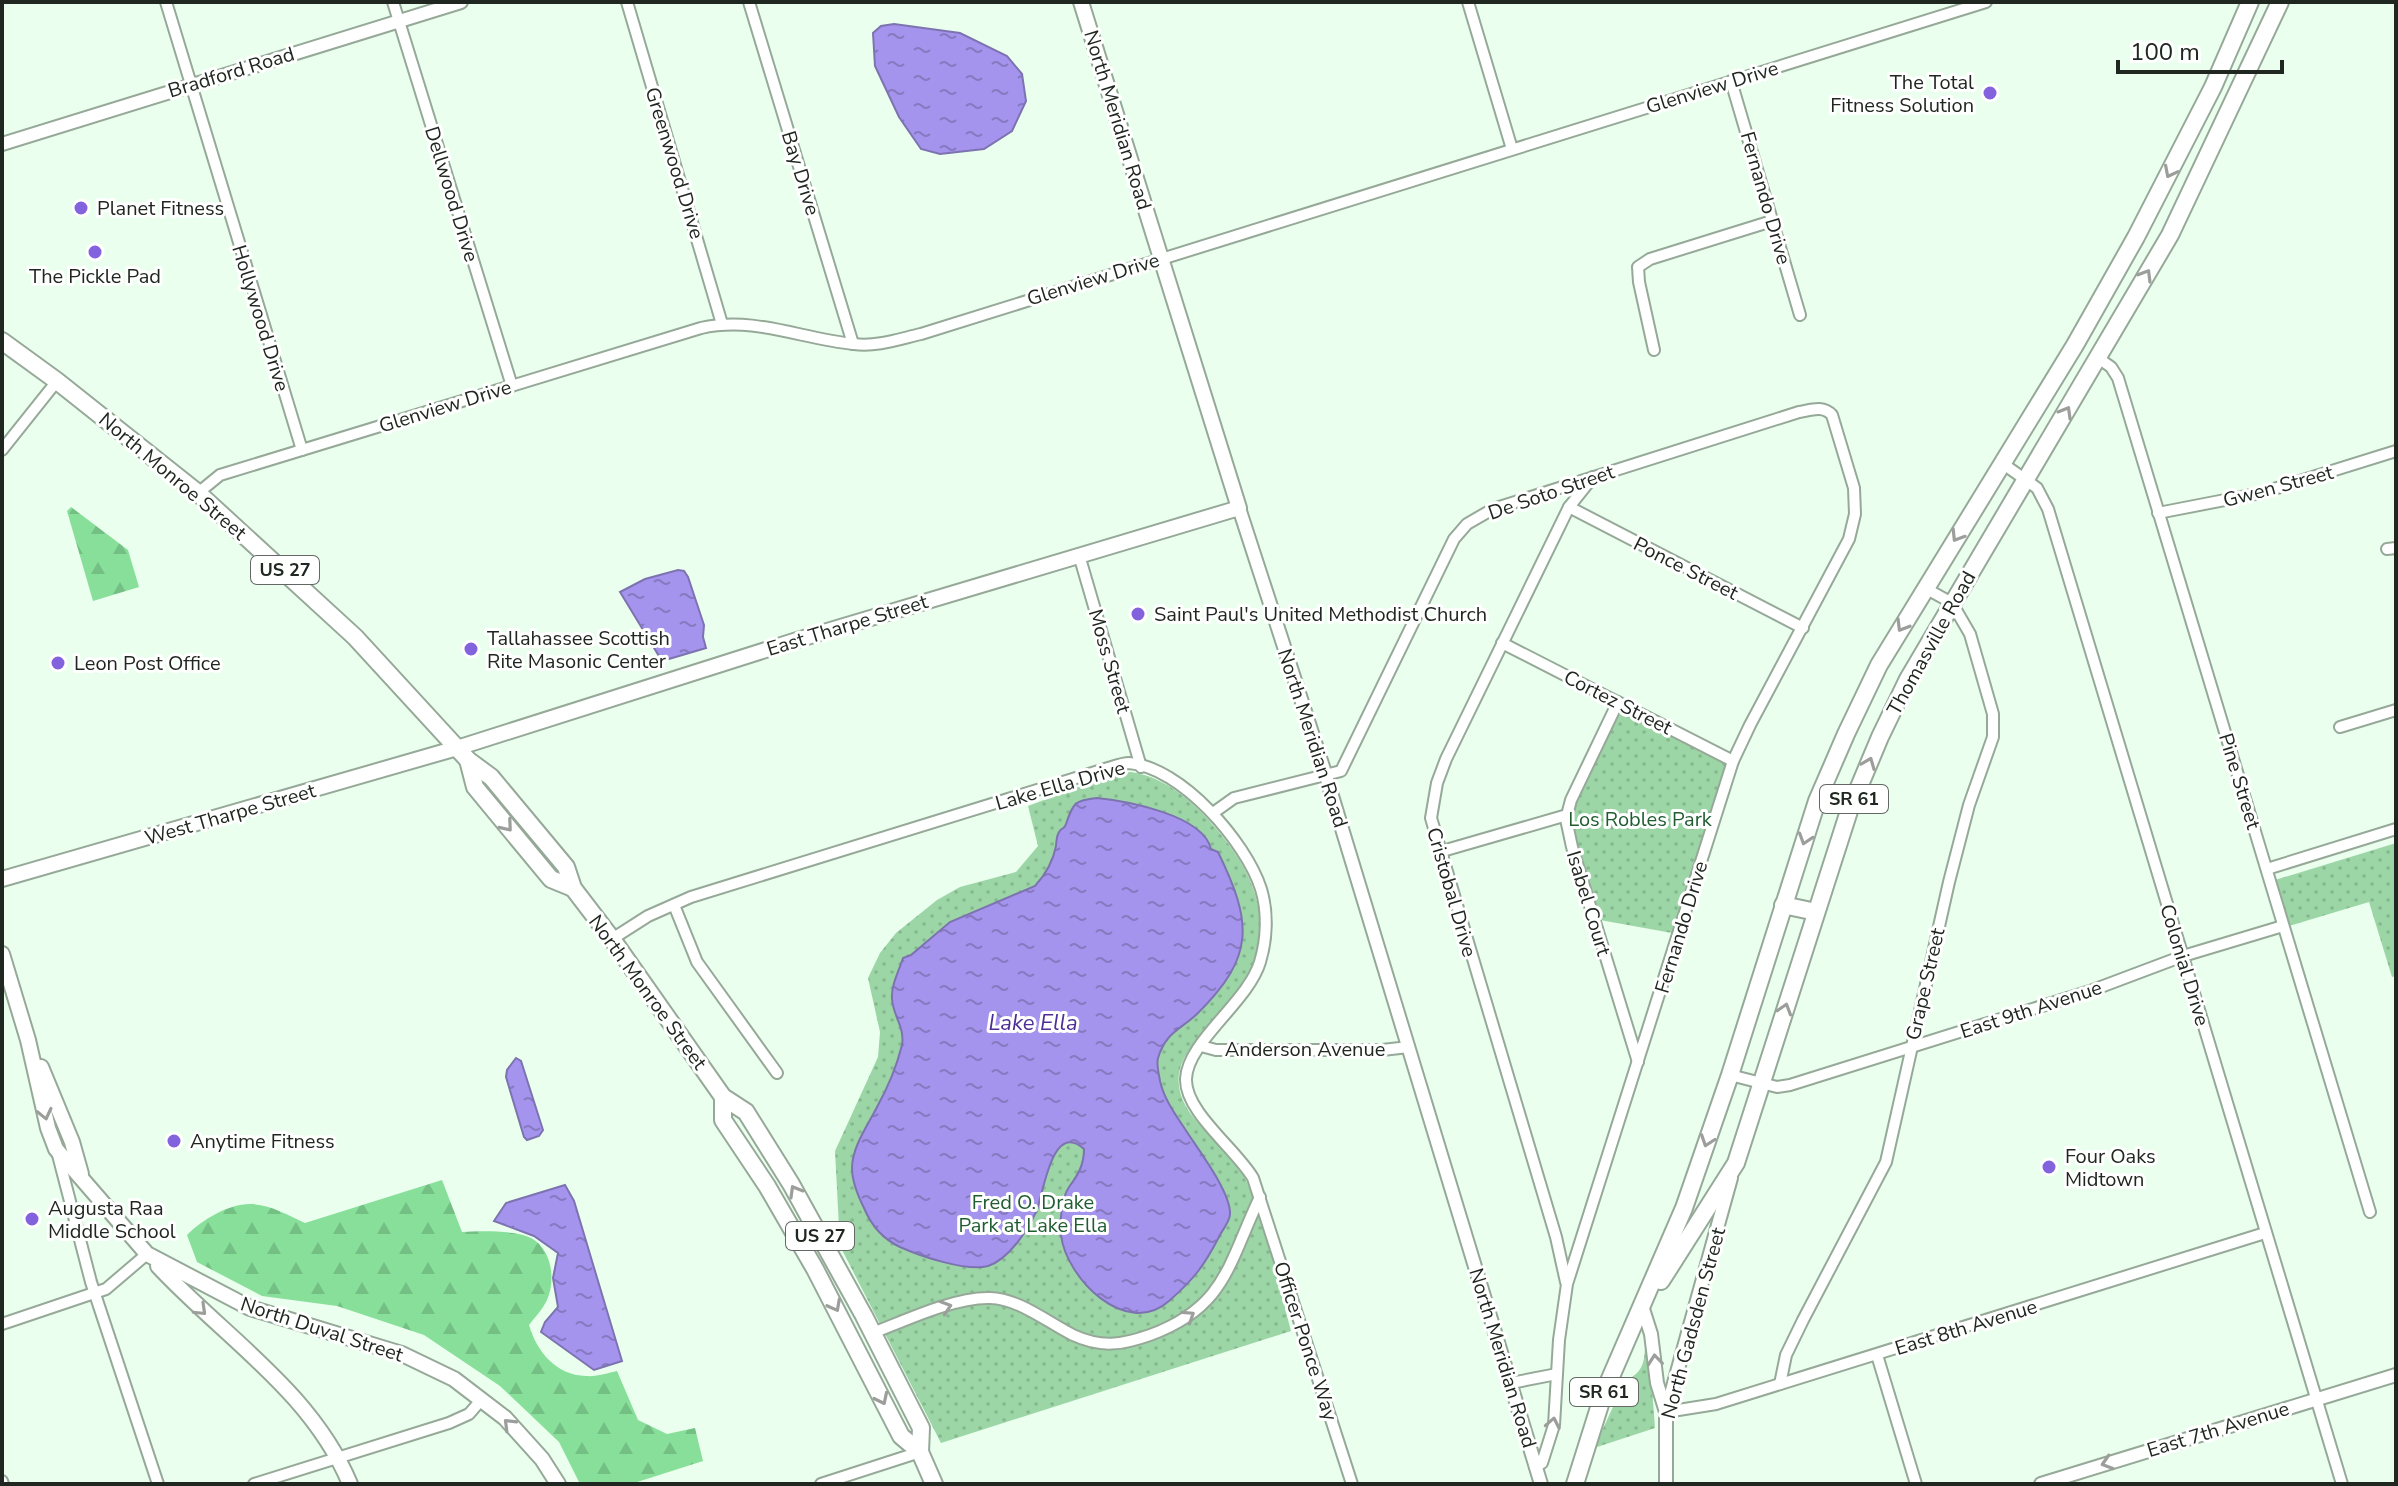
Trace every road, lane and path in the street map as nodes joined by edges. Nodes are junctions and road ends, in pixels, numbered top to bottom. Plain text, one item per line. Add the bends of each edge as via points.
1 (166, 2) edge
2 (393, 2) edge
3 (461, 2) edge
4 (627, 2) edge
5 (749, 2) edge
6 (1081, 2) edge
7 (1468, 2) edge
8 (1986, 2) edge
9 (2250, 2) edge
10 (2280, 2) edge
11 (399, 21) junction
12 (2234, 39) junction
13 (2257, 50) junction
14 (1731, 81) junction
15 (190, 85) junction
16 (2, 144) edge
17 (1512, 149) junction
18 (1772, 221) junction
19 (2145, 221) junction
20 (2170, 235) junction
21 (1162, 258) junction
22 (1800, 315) dead end
23 (722, 324) junction
24 (2086, 325) junction
25 (2110, 336) junction
26 (2, 341) edge
27 (853, 344) junction
28 (1654, 350) dead end
29 (2098, 358) junction
30 (57, 381) junction
31 (512, 386) junction
32 (1825, 409) joint
33 (2, 450) edge
34 (302, 450) junction
35 (2396, 451) edge
36 (2002, 463) junction
37 (1594, 477) junction
38 (2027, 480) junction
39 (198, 493) junction
40 (1569, 507) junction
41 (1239, 508) junction
42 (2158, 513) junction
43 (1079, 555) junction
44 (1925, 588) junction
45 (1952, 603) junction
46 (1803, 628) junction
47 (1502, 643) junction
48 (1618, 702) junction
49 (2396, 710) edge
50 (2340, 727) dead end
51 (463, 754) junction
52 (1733, 761) junction
53 (1141, 767) junction
54 (1326, 776) junction
55 (1213, 813) junction
56 (1567, 815) junction
57 (2396, 829) edge
58 (1439, 852) junction
59 (2267, 869) junction
60 (2, 879) edge
61 (674, 905) junction
62 (1783, 905) junction
63 (1816, 912) junction
64 (2283, 926) junction
65 (612, 939) junction
66 (2, 954) edge
67 (2183, 956) junction
68 (28, 1040) junction
69 (1201, 1046) junction
70 (1409, 1047) junction
71 (1910, 1047) junction
72 (1638, 1064) junction
73 (777, 1073) dead end
74 (1730, 1075) junction
75 (1762, 1084) junction
76 (723, 1097) junction
77 (56, 1149) junction
78 (1736, 1163) junction
79 (83, 1178) junction
80 (1260, 1197) junction
81 (2370, 1212) dead end
82 (2265, 1233) junction
83 (147, 1254) junction
84 (1567, 1284) junction
85 (97, 1293) junction
86 (1643, 1309) junction
87 (2, 1324) edge
88 (873, 1333) junction
89 (852, 1339) junction
90 (1877, 1355) junction
91 (1557, 1374) junction
92 (2396, 1375) edge
93 (1511, 1383) junction
94 (1780, 1384) junction
95 (482, 1399) junction
96 (2316, 1399) junction
97 (1666, 1412) junction
98 (920, 1452) junction
99 (336, 1458) junction
100 (1538, 1478) edge
101 (1573, 1482) edge
102 (158, 1484) edge
103 (254, 1484) edge
104 (350, 1484) edge
105 (558, 1484) edge
106 (821, 1484) edge
107 (934, 1484) edge
108 (1352, 1484) edge
109 (1551, 1484) edge
110 (1666, 1484) edge
111 (1916, 1484) edge
112 (2041, 1484) edge
113 (2342, 1484) edge

1 - 15 street, Hollywood Drive
2 - 11 street, Dellwood Drive
3 - 11 street, Bradford Road
4 - 23 street, Greenwood Drive
5 - 27 street, Bay Drive
6 - 21 main road, North Meridian Road
7 - 17 street
8 - 14 street, Glenview Drive
9 - 12 main road, Thomasville Road / SR 61
10 - 13 main road, Thomasville Road / SR 61
11 - 15 street, Bradford Road
11 - 31 street, Dellwood Drive
12 - 13 main road
12 -> 19 main road, Thomasville Road / SR 61
13 - 20 main road, Thomasville Road / SR 61
14 - 17 street, Glenview Drive
14 - 18 street, Fernando Drive
15 - 16 street, Bradford Road
15 - 34 street, Hollywood Drive
17 - 21 street, Glenview Drive
18 - 22 street, Fernando Drive
18 - 28 street via 1638,267
19 - 20 main road
19 - 24 main road, Thomasville Road / SR 61
25 -> 20 main road, Thomasville Road / SR 61
21 - 27 street, Glenview Drive via 921,334
21 - 41 main road, North Meridian Road
23 - 27 street, Glenview Drive via 775,327
23 - 31 street, Glenview Drive
24 - 25 main road
24 - 36 main road, Thomasville Road / SR 61
25 - 29 main road, Thomasville Road / SR 61
26 - 30 main road, North Monroe Street / US 27
38 -> 29 main road, Thomasville Road / SR 61
29 - 42 street, Pine Street via 2118,378
30 - 33 street
30 - 39 main road, North Monroe Street / US 27
31 - 34 street, Glenview Drive
32 - 37 street, De Soto Street via 1799,412
32 - 46 street, Fernando Drive via 1838,430 1854,488 1855,514 1840,559
34 - 39 street, Glenview Drive via 220,475
35 - 42 street, Gwen Street via 2261,493
36 - 38 street, Colonial Drive
36 -> 44 main road, Thomasville Road / SR 61
37 - 40 street, Cristobal Drive
37 - 54 street, De Soto Street via 1493,509 1464,527 1341,771
38 - 45 main road, Thomasville Road / SR 61
38 - 67 street, Colonial Drive via 2048,509
39 - 51 main road, North Monroe Street / US 27 via 355,637
40 - 46 street, Ponce Street
40 - 47 street, Cristobal Drive
41 - 43 main road, East Tharpe Street
41 - 54 street, North Meridian Road
42 - 59 street, Pine Street
43 - 51 main road, East Tharpe Street via 797,640
43 - 53 street, Moss Street
44 - 45 street
44 -> 62 main road, Thomasville Road / SR 61 via 1846,734 1817,801
63 -> 45 main road, Thomasville Road / SR 61 via 1880,737
45 - 71 street, Grape Street via 1970,634 1993,714 1993,737 1969,805
46 - 52 street, Fernando Drive
47 - 48 street, Cortez Street
47 - 58 street, Cristobal Drive via 1437,783 1431,818
48 - 52 street, Cortez Street
48 - 56 street
49 - 50 street
51 - 60 main road, West Tharpe Street
51 - 65 main road, North Monroe Street / US 27 via 475,787 551,879 573,888
52 - 72 street, Fernando Drive
53 - 55 street, Lake Ella Drive via 1170,779
53 - 61 street, Lake Ella Drive via 1127,763 1105,769
54 - 55 street via 1243,795
54 - 70 street, North Meridian Road
55 - 69 street, Lake Ella Drive via 1256,874 1266,919 1254,976
56 - 58 street
56 - 72 street, Isabel Court
57 - 59 street
58 - 84 street, Cristobal Drive
59 - 64 street, Pine Street
61 - 65 street, Lake Ella Drive
61 - 73 street via 697,962
62 - 63 main road
62 - 74 main road, Thomasville Road / SR 61
75 -> 63 main road, Thomasville Road / SR 61
64 - 67 street, East 9th Avenue
64 - 81 street, Pine Street
65 - 76 main road, North Monroe Street / US 27
66 - 68 main road
67 - 71 street, East 9th Avenue
67 - 82 street, Colonial Drive
68 -> 77 main road
68 - 79 main road
69 - 70 street, Anderson Avenue
69 - 80 street, Lake Ella Drive via 1187,1068 1190,1101 1241,1159
70 - 93 street, North Meridian Road
71 - 75 street, East 9th Avenue via 1790,1085
71 - 94 street, Grape Street via 1886,1162 1786,1355
72 - 84 street, Fernando Drive
74 - 75 street, East 9th Avenue
74 -> 86 main road, Thomasville Road / SR 61
75 - 78 main road, Thomasville Road / SR 61
88 -> 76 main road, North Monroe Street / US 27 via 746,1112
76 -> 89 main road, North Monroe Street / US 27 via 723,1120 767,1186
77 - 79 main road, North Duval Street
77 - 85 street
78 - 86 main road, Thomasville Road / SR 61
78 - 97 street, North Gadsden Street
79 - 83 main road, North Duval Street
88 -> 80 street via 963,1301 992,1298 1075,1336 1097,1343 1130,1342 1186,1319 1208,1301
80 - 108 street, Officer Ponce Way
82 - 90 street, East 8th Avenue
82 - 96 street, Colonial Drive
83 - 85 street
83 - 95 main road, North Duval Street via 250,1308 402,1354
83 -> 99 main road via 284,1386
84 - 91 street, Fernando Drive
85 - 87 street
85 - 102 street
97 -> 86 street
86 - 101 main road, Thomasville Road / SR 61 via 1603,1395
88 - 89 main road
88 - 98 main road, North Monroe Street / US 27 via 921,1428
89 -> 98 main road, North Monroe Street / US 27 via 901,1436
90 - 94 street, East 8th Avenue
90 - 111 street
91 - 93 street
100 -> 91 street, Fernando Drive via 1554,1425
92 - 96 street, East 7th Avenue
93 - 100 street, North Meridian Road
94 - 97 street, East 8th Avenue via 1716,1404
95 - 99 street via 469,1414 451,1422
105 -> 95 main road, North Duval Street via 532,1447
96 -> 112 street, East 7th Avenue
96 - 113 street, Colonial Drive
97 - 110 street, North Gadsden Street
98 - 106 street
98 - 107 main road, North Monroe Street / US 27
99 - 103 street
99 - 104 main road
100 - 109 street

